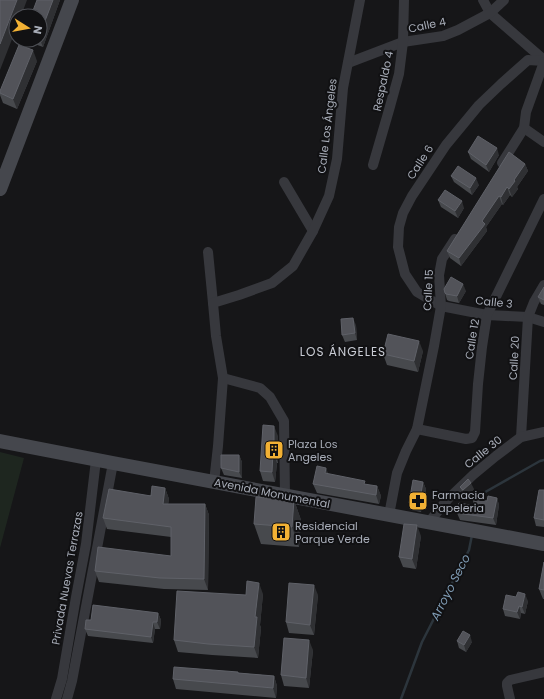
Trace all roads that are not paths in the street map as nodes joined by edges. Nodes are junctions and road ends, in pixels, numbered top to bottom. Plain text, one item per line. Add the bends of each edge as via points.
1 (72, 0) edge
2 (360, 0) edge
3 (404, 0) edge
4 (483, 0) edge
5 (504, 0) edge
6 (490, 13) junction
7 (403, 42) junction
8 (544, 61) edge
9 (348, 63) junction
10 (524, 128) junction
11 (544, 142) edge
12 (373, 165) dead end
13 (495, 174) edge
14 (284, 182) dead end
15 (0, 189) edge
16 (544, 199) edge
17 (313, 231) junction
18 (459, 233) edge
19 (208, 252) dead end
20 (544, 285) edge
21 (214, 303) junction
22 (441, 306) junction
23 (487, 315) junction
24 (528, 317) junction
25 (544, 322) edge
26 (223, 378) junction
27 (417, 429) junction
28 (544, 432) edge
29 (521, 437) junction
30 (0, 441) edge
31 (96, 460) junction
32 (113, 464) junction
33 (214, 482) junction
34 (286, 496) junction
35 (389, 514) junction
36 (429, 522) junction
37 (544, 544) edge
38 (544, 672) edge
39 (56, 699) edge
40 (67, 699) edge
41 (510, 699) edge

1 - 15 main road
2 - 9 street, Calle Los Ángeles
3 - 7 street, Respaldo 4
4 - 6 street
5 - 6 street, Calle 4
6 - 7 street, Calle 4 via 443,36
6 - 8 street
7 - 9 street, Calle 4
7 - 12 street, Respaldo 4 via 399,74
8 - 10 street via 526,112
8 - 22 street, Calle 6 via 528,60 479,106 446,145 403,213 398,248 405,274 417,292
9 - 17 street, Calle Los Ángeles via 343,88 337,159 329,196
10 - 11 street
10 - 13 street
14 - 17 street
16 - 23 street, Calle 12
17 - 21 street, Calle Los Ángeles via 293,266 272,284
18 - 22 street, Calle 15 via 442,259 439,275
19 - 21 street
20 - 24 street, Calle 20
21 - 26 street
22 - 23 street, Calle 3
22 - 27 street, Calle 15
23 - 24 street, Calle 3
23 - 27 street, Calle 12 via 475,432 472,438
24 - 25 street, Calle 3
24 - 29 street, Calle 20
26 - 33 street
26 - 34 street via 260,388 270,397 284,421
27 - 35 street, Calle 15 via 397,473
28 - 29 street, Calle 30
29 - 36 street, Calle 30 via 473,475
30 - 31 main road, Avenida Monumental
31 - 32 main road, Avenida Monumental
31 - 39 street, Privada Nuevas Terrazas via 86,544
32 - 33 main road, Avenida Monumental
32 - 40 street
33 - 34 main road, Avenida Monumental
34 - 35 main road, Avenida Monumental
35 - 36 main road, Avenida Monumental
36 - 37 main road, Avenida Monumental
38 - 41 street via 507,682

